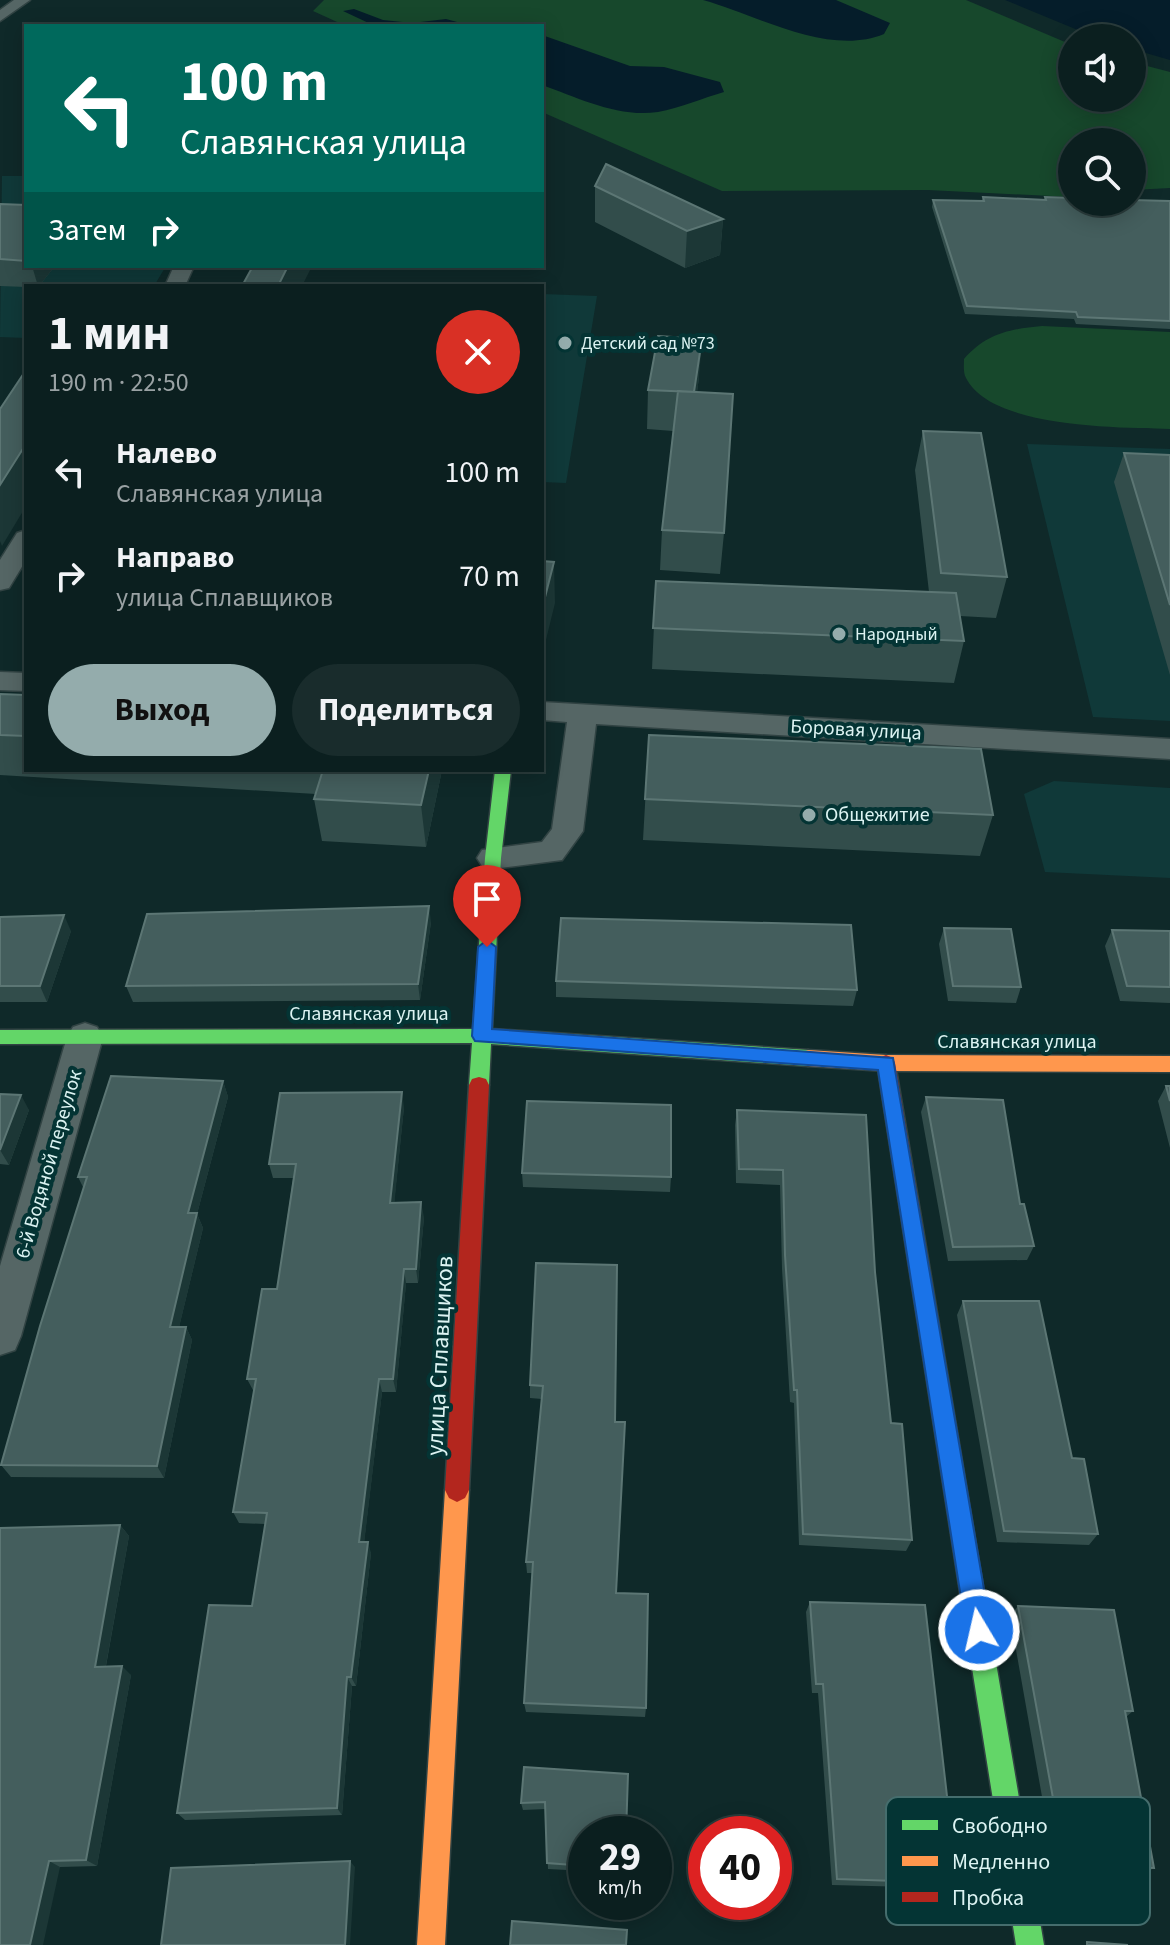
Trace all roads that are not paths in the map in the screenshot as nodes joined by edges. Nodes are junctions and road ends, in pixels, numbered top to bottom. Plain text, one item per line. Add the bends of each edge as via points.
1 (23, 0) edge
2 (0, 17) edge
3 (24, 541) edge
4 (0, 582) edge
5 (0, 681) edge
6 (24, 682) edge
7 (544, 711) edge
8 (583, 713) junction
9 (1170, 749) edge
10 (503, 772) edge
11 (493, 858) junction
12 (482, 1036) junction
13 (0, 1037) edge
14 (85, 1037) junction
15 (886, 1063) junction
16 (1170, 1064) edge
17 (8, 1277) edge
18 (0, 1336) edge
19 (1006, 1797) edge
20 (1027, 1925) edge
21 (431, 1945) edge
22 (1030, 1945) edge

1 - 2 street
3 - 4 street
5 - 6 street
7 - 8 street, Боровая улица
8 - 9 street, Боровая улица
8 - 11 street via 567,831 551,852
10 - 11 street, улица Сплавщиков
11 - 12 street, улица Сплавщиков
12 - 14 street, Славянская улица
12 - 15 street, Славянская улица
12 - 21 street, улица Сплавщиков
13 - 14 street, Славянская улица
14 - 17 street, 6-й Водяной переулок
15 - 16 street, Славянская улица
15 - 19 street
17 - 18 street, 6-й Водяной переулок
20 - 22 street

